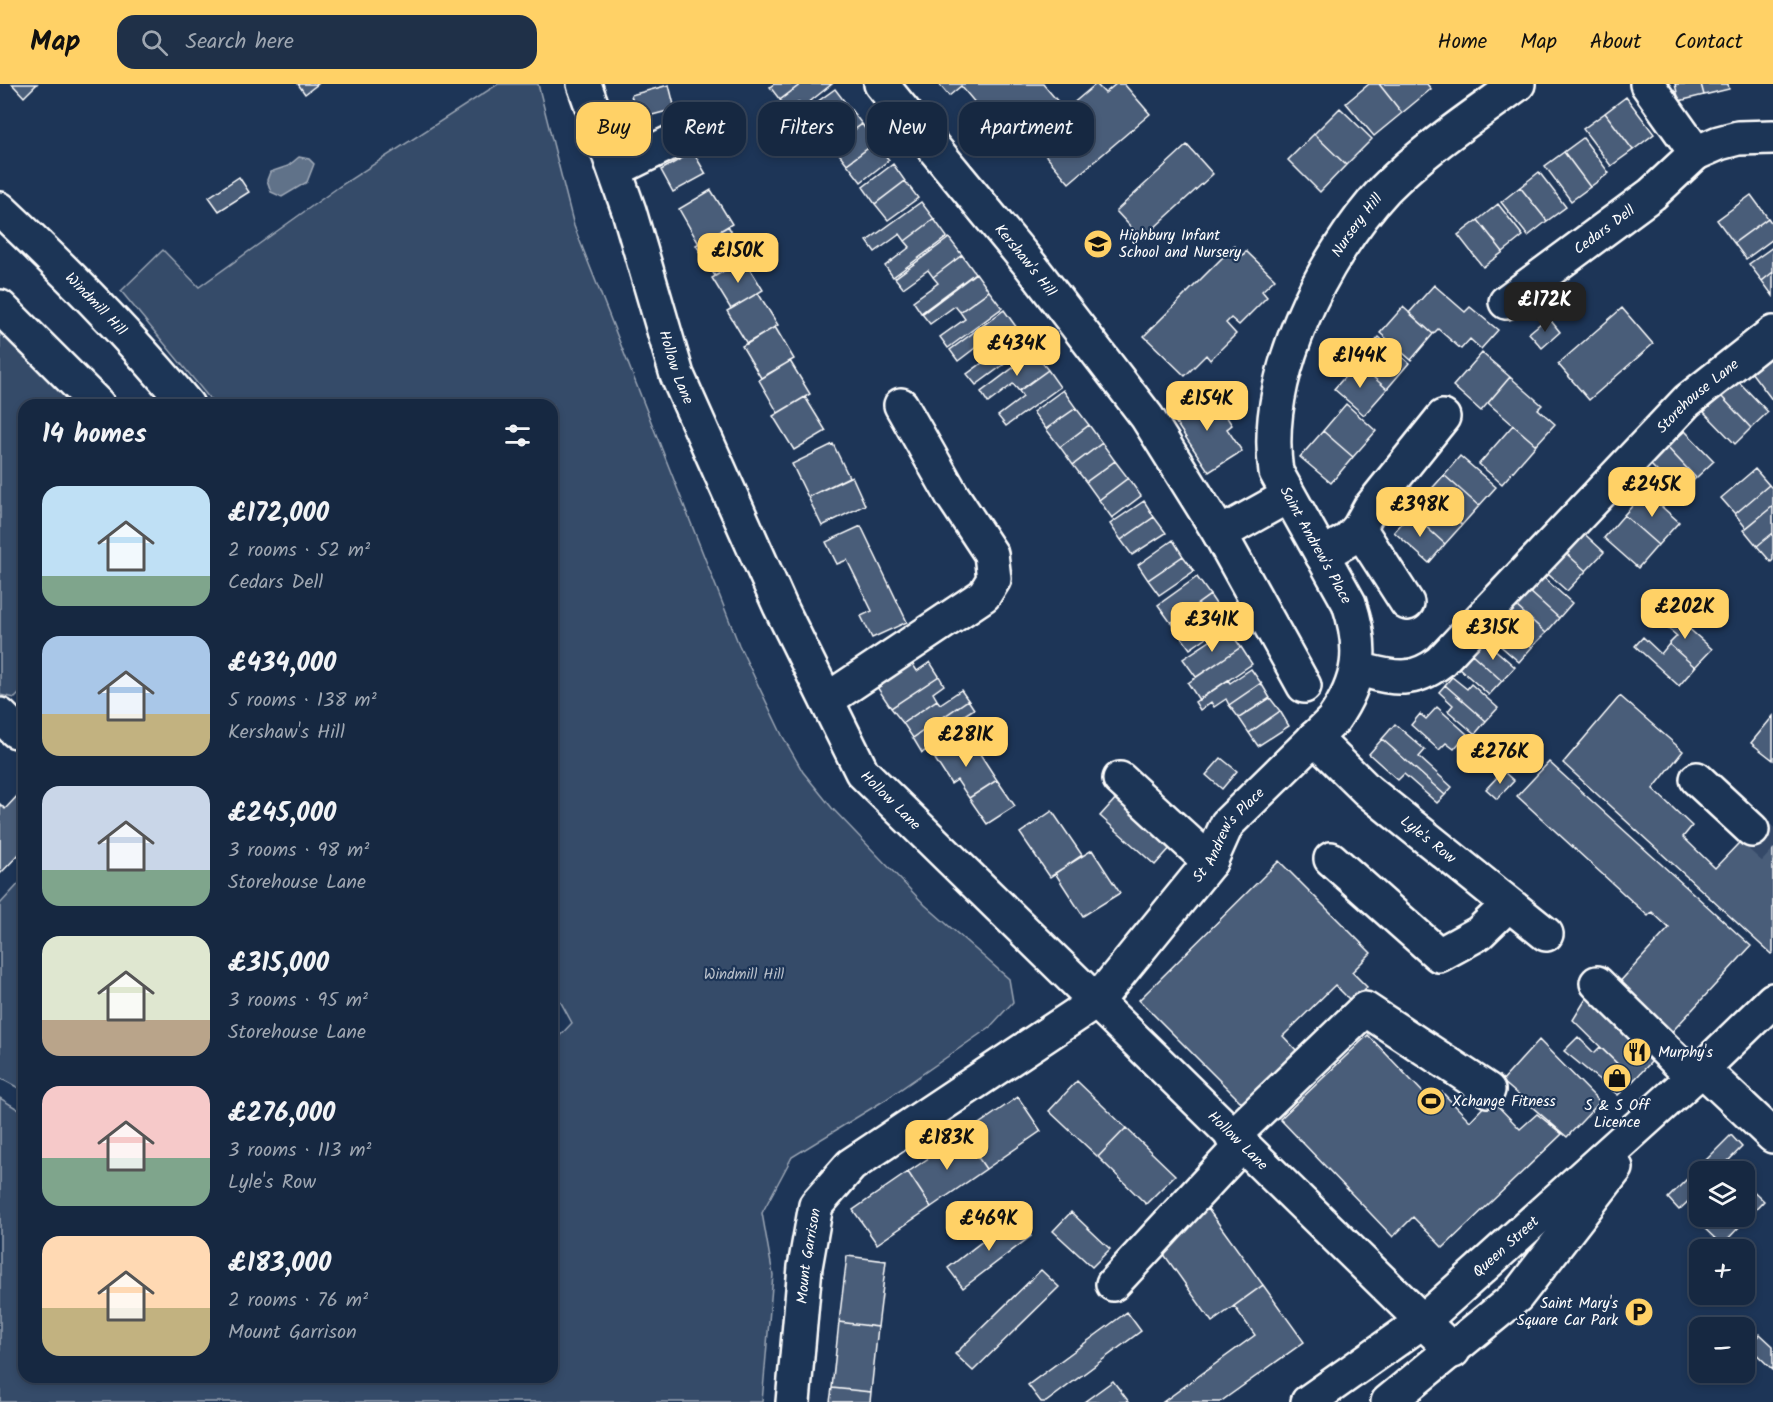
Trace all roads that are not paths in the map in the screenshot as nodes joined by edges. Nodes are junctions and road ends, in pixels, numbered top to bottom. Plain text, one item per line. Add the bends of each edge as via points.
1 (584, 84) edge
2 (881, 84) edge
3 (1518, 84) edge
4 (1647, 84) edge
5 (1773, 137) edge
6 (663, 146) edge
7 (1696, 153) junction
8 (615, 170) junction
9 (0, 208) edge
10 (1506, 302) dead end
11 (0, 307) edge
12 (1773, 333) edge
13 (92, 399) edge
14 (182, 399) edge
15 (901, 405) dead end
16 (1443, 417) dead end
17 (1276, 422) joint
18 (1288, 496) junction
19 (1359, 528) junction
20 (1220, 534) junction
21 (1322, 555) junction
22 (1407, 603) dead end
23 (1357, 669) junction
24 (1304, 686) dead end
25 (827, 700) junction
26 (1314, 738) junction
27 (1120, 779) dead end
28 (1697, 779) dead end
29 (1752, 830) tunnel mouth
30 (1331, 859) dead end
31 (1210, 862) junction
32 (1508, 905) junction
33 (1546, 934) dead end
34 (1597, 983) dead end
35 (1773, 1000) edge
36 (1097, 1001) junction
37 (1698, 1073) junction
38 (1488, 1090) dead end
39 (1773, 1136) edge
40 (1237, 1141) junction
41 (1113, 1284) dead end
42 (1423, 1321) junction
43 (1452, 1351) junction
44 (793, 1402) edge
45 (1308, 1402) edge
46 (1388, 1402) edge

1 - 8 street, Hollow Lane
2 - 20 street, Kershaw's Hill via 1031,266 1147,417
3 - 17 street, Nursery Hill via 1414,163 1385,190 1343,243 1290,351
4 - 7 street
5 - 7 street, Cedars Dell via 1738,138
6 - 8 street
7 - 10 street, Cedars Dell via 1652,194
8 - 25 street, Hollow Lane via 677,375 780,606
9 - 14 street, Windmill Hill via 78,284
11 - 13 street
12 - 23 street, Storehouse Lane via 1687,401 1440,663 1423,675 1404,677
15 - 25 street via 991,554 994,579 984,595
16 - 19 street via 1370,508
17 - 18 street, Saint Andrew's Place via 1276,472
18 - 20 street
18 - 21 street, Saint Andrew's Place
19 - 21 street via 1348,540
19 - 22 street
20 - 24 street, Kershaw's Hill
21 - 23 street, Saint Andrew's Place via 1356,623
23 - 26 street, St Andrew's Place via 1346,701
25 - 36 street, Hollow Lane via 862,772
26 - 31 street, St Andrew's Place via 1227,824
26 - 32 street, Lyle's Row via 1367,790
27 - 31 street
28 - 29 street
30 - 32 street via 1439,955 1479,933
31 - 36 street, St Andrew's Place
32 - 33 street, Lyle's Row
34 - 37 street
35 - 37 street, Queen Street
36 - 40 street, Hollow Lane
36 - 44 street, Mount Garrison via 851,1165 816,1204 805,1267
37 - 39 street
37 - 42 street, Queen Street
37 - 43 street, Queen Street via 1613,1171 1517,1296
38 - 40 street via 1365,1009
40 - 41 street
40 - 42 street, Hollow Lane
42 - 43 street, Hollow Lane
42 - 45 street, Queen Street
43 - 46 street, Queen Street

